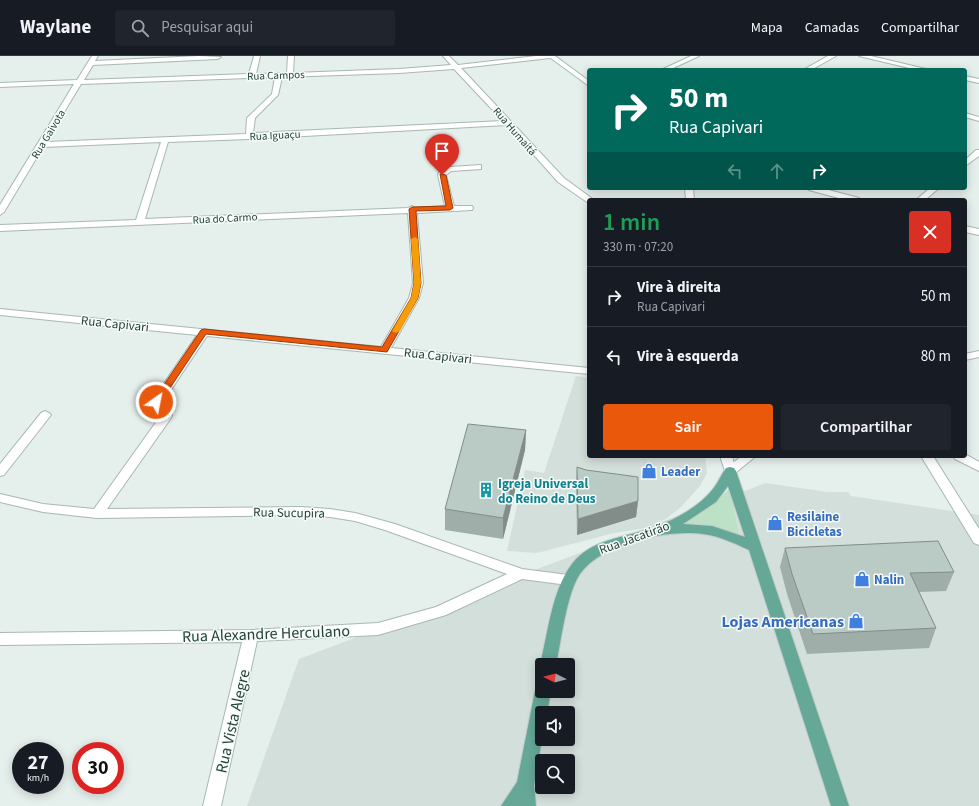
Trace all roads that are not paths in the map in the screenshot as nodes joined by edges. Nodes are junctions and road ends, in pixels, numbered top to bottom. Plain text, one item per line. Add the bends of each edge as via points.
1 (256, 56) edge
2 (292, 56) edge
3 (446, 56) edge
4 (551, 56) edge
5 (696, 56) edge
6 (833, 56) edge
7 (862, 56) edge
8 (218, 57) edge
9 (93, 59) edge
10 (458, 68) junction
11 (669, 68) edge
12 (810, 68) edge
13 (918, 68) edge
14 (290, 74) junction
15 (279, 75) junction
16 (252, 76) junction
17 (967, 78) edge
18 (979, 81) edge
19 (80, 82) junction
20 (587, 83) edge
21 (0, 85) edge
22 (967, 116) edge
23 (979, 119) edge
24 (509, 123) junction
25 (249, 137) junction
26 (165, 140) junction
27 (41, 146) junction
28 (979, 152) edge
29 (967, 161) edge
30 (967, 162) edge
31 (979, 165) edge
32 (478, 167) dead end
33 (819, 190) edge
34 (932, 190) edge
35 (587, 198) edge
36 (849, 198) edge
37 (922, 198) edge
38 (450, 208) junction
39 (469, 208) dead end
40 (412, 209) junction
41 (0, 212) edge
42 (140, 222) junction
43 (0, 228) edge
44 (967, 229) edge
45 (979, 232) edge
46 (0, 312) edge
47 (204, 332) junction
48 (384, 350) junction
49 (979, 354) edge
50 (967, 356) edge
51 (587, 371) edge
52 (46, 416) dead end
53 (727, 458) edge
54 (747, 458) edge
55 (928, 458) edge
56 (963, 458) edge
57 (979, 467) edge
58 (730, 471) junction
59 (0, 472) edge
60 (0, 498) edge
61 (98, 514) junction
62 (660, 530) junction
63 (979, 540) edge
64 (755, 547) junction
65 (521, 574) junction
66 (568, 580) junction
67 (252, 636) junction
68 (0, 639) edge
69 (549, 658) edge
70 (542, 698) edge
71 (518, 805) edge
72 (212, 806) edge
73 (840, 806) edge

1 - 16 street
2 - 14 street
3 - 10 street, Rua Humaitá
4 - 10 street, Rua Campos
4 - 20 street
5 - 11 street
6 - 12 street
7 - 13 street
8 - 9 street
9 - 19 street, Rua Gaivota
10 - 14 street, Rua Campos
10 - 24 street, Rua Humaitá
14 - 15 street, Rua Campos
15 - 16 street, Rua Campos
15 - 25 street via 275,95 251,118
16 - 19 street, Rua Campos
17 - 18 street
19 - 21 street, Rua Campos
19 - 27 street, Rua Gaivota
22 - 23 street
24 - 25 street, Rua Iguaçu
24 - 35 street, Rua Humaitá via 561,180
25 - 26 street, Rua Iguaçu
26 - 27 street, Rua Iguaçu
26 - 42 street
27 - 41 street, Rua Gaivota
28 - 29 street
30 - 31 street
32 - 38 street via 443,172
33 - 36 street
34 - 37 street
38 - 39 street, Rua do Carmo
38 - 40 street, Rua do Carmo
40 - 42 street, Rua do Carmo
40 - 48 street via 418,283 414,298
42 - 43 street, Rua do Carmo
44 - 45 street
46 - 47 street, Rua Capivari
47 - 48 street, Rua Capivari
47 - 61 street via 156,402 166,415 165,418
48 - 51 street, Rua Capivari
49 - 50 street
52 - 59 street
53 - 58 street
54 - 58 street
55 - 63 street
56 - 57 street
58 - 62 main road, Rua Jacatirão via 716,496
58 - 64 main road
60 - 61 street, Rua Sucupira via 43,508
61 - 65 street, Rua Sucupira via 301,511 330,513 390,527
62 - 64 main road via 689,528 719,532
62 - 66 main road, Rua Jacatirão via 599,549 580,563
64 - 73 main road
65 - 66 street, Rua Sucupira
65 - 67 street, Rua Alexandre Herculano via 440,611 400,624 370,629
66 - 69 main road, Rua Jacatirão
67 - 68 street, Rua Alexandre Herculano
67 - 72 street, Rua Vista Alegre
70 - 71 main road via 525,785

